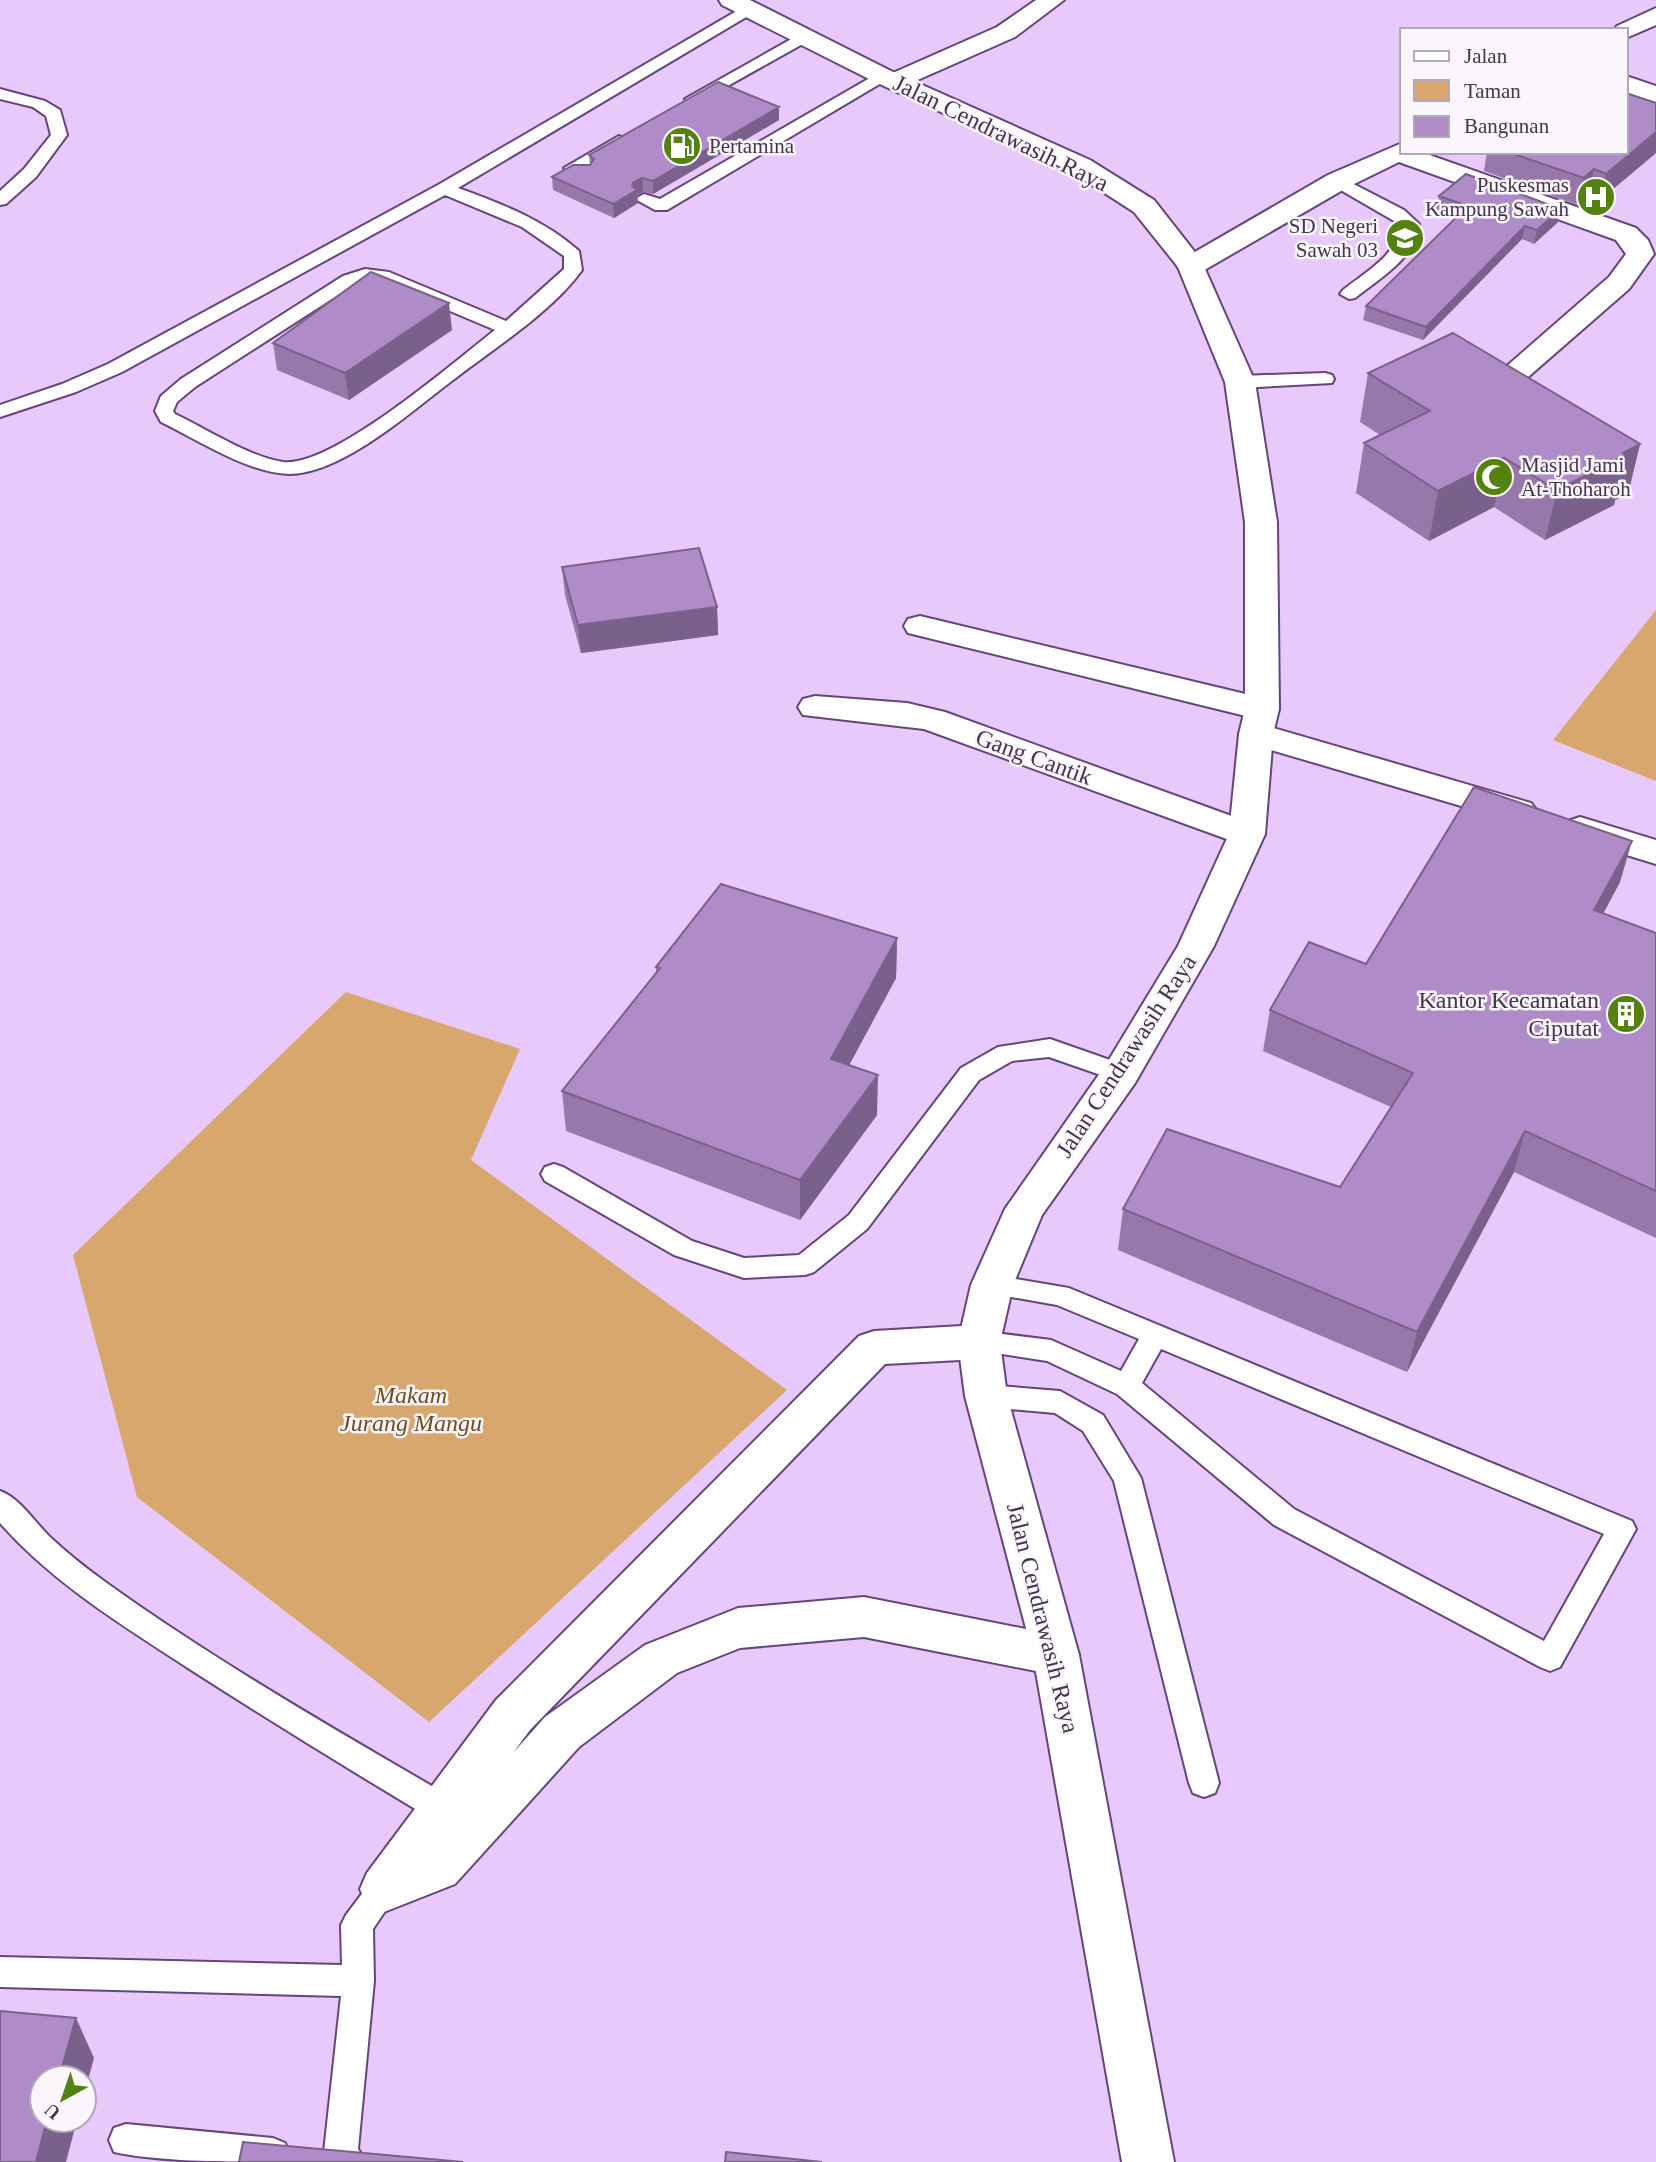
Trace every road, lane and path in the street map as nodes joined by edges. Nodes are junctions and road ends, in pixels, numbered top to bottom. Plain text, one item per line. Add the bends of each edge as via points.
1 (1052, 0) edge
2 (739, 5) edge
3 (1656, 15) edge
4 (1628, 30) edge
5 (802, 38) junction
6 (888, 78) junction
7 (1628, 85) edge
8 (0, 94) edge
9 (1656, 94) edge
10 (681, 106) edge
11 (633, 134) edge
12 (1400, 152) edge
13 (1406, 154) edge
14 (583, 173) edge
15 (1338, 181) junction
16 (444, 189) junction
17 (644, 199) dead end
18 (0, 200) edge
19 (1647, 249) edge
20 (1191, 266) junction
21 (1349, 294) dead end
22 (508, 329) junction
23 (1325, 379) dead end
24 (1240, 382) junction
25 (1502, 385) edge
26 (0, 411) edge
27 (920, 626) dead end
28 (815, 707) dead end
29 (1259, 722) junction
30 (1247, 834) junction
31 (1656, 852) edge
32 (1121, 1073) junction
33 (554, 1174) dead end
34 (992, 1285) junction
35 (1156, 1335) junction
36 (979, 1342) junction
37 (1127, 1386) junction
38 (986, 1396) junction
39 (0, 1503) edge
40 (1056, 1655) junction
41 (1204, 1783) dead end
42 (443, 1809) junction
43 (384, 1889) junction
44 (0, 1972) edge
45 (358, 1981) junction
46 (126, 2140) dead end
47 (317, 2159) edge
48 (349, 2162) edge
49 (1148, 2162) edge

1 - 6 street via 1006,32
2 - 5 street, Jalan Cendrawasih Raya
2 - 16 lane
3 - 4 street
5 - 6 street, Jalan Cendrawasih Raya
5 - 10 lane
6 - 17 lane via 661,206
6 - 20 street, Jalan Cendrawasih Raya via 1091,173 1144,205
7 - 9 street
8 - 18 lane via 39,104 54,114 59,135 30,173
11 - 14 lane via 572,168
12 - 15 street
13 - 19 street via 1626,234
15 - 20 street
15 - 21 lane via 1398,214 1410,224 1411,234 1405,246
16 - 22 lane via 518,217 557,239 573,255 573,270
16 - 26 lane via 115,368
19 - 25 street via 1619,283
20 - 24 street, Jalan Cendrawasih Raya
22 - 22 lane via 349,447 311,465 270,466 168,418 164,411 188,383 365,274 383,276
23 - 24 lane
24 - 29 street, Jalan Cendrawasih Raya via 1261,522
27 - 29 street
28 - 30 street, Gang Cantik via 933,720
29 - 30 street, Jalan Cendrawasih Raya
29 - 31 street
30 - 32 street, Jalan Cendrawasih Raya via 1196,946
32 - 33 lane via 1050,1048 1007,1053 970,1074 858,1223 805,1265 744,1268 683,1248
32 - 34 street, Jalan Cendrawasih Raya via 1025,1209
34 - 35 lane via 1060,1295
34 - 36 street, Jalan Cendrawasih Raya
35 - 37 lane
35 - 37 lane via 1622,1529 1550,1658 1284,1517
36 - 37 lane via 1051,1351
36 - 38 street, Jalan Cendrawasih Raya
36 - 42 street via 874,1348 513,1715
38 - 40 street, Jalan Cendrawasih Raya
38 - 41 lane via 1060,1402 1093,1423 1127,1478
39 - 42 lane via 25,1534 112,1603
40 - 43 street via 864,1617 738,1628 662,1658 562,1732 438,1868
40 - 49 street, Jalan Cendrawasih Raya
42 - 43 street
43 - 45 lane via 357,1925
44 - 45 lane
45 - 47 lane
46 - 47 lane
47 - 48 lane

